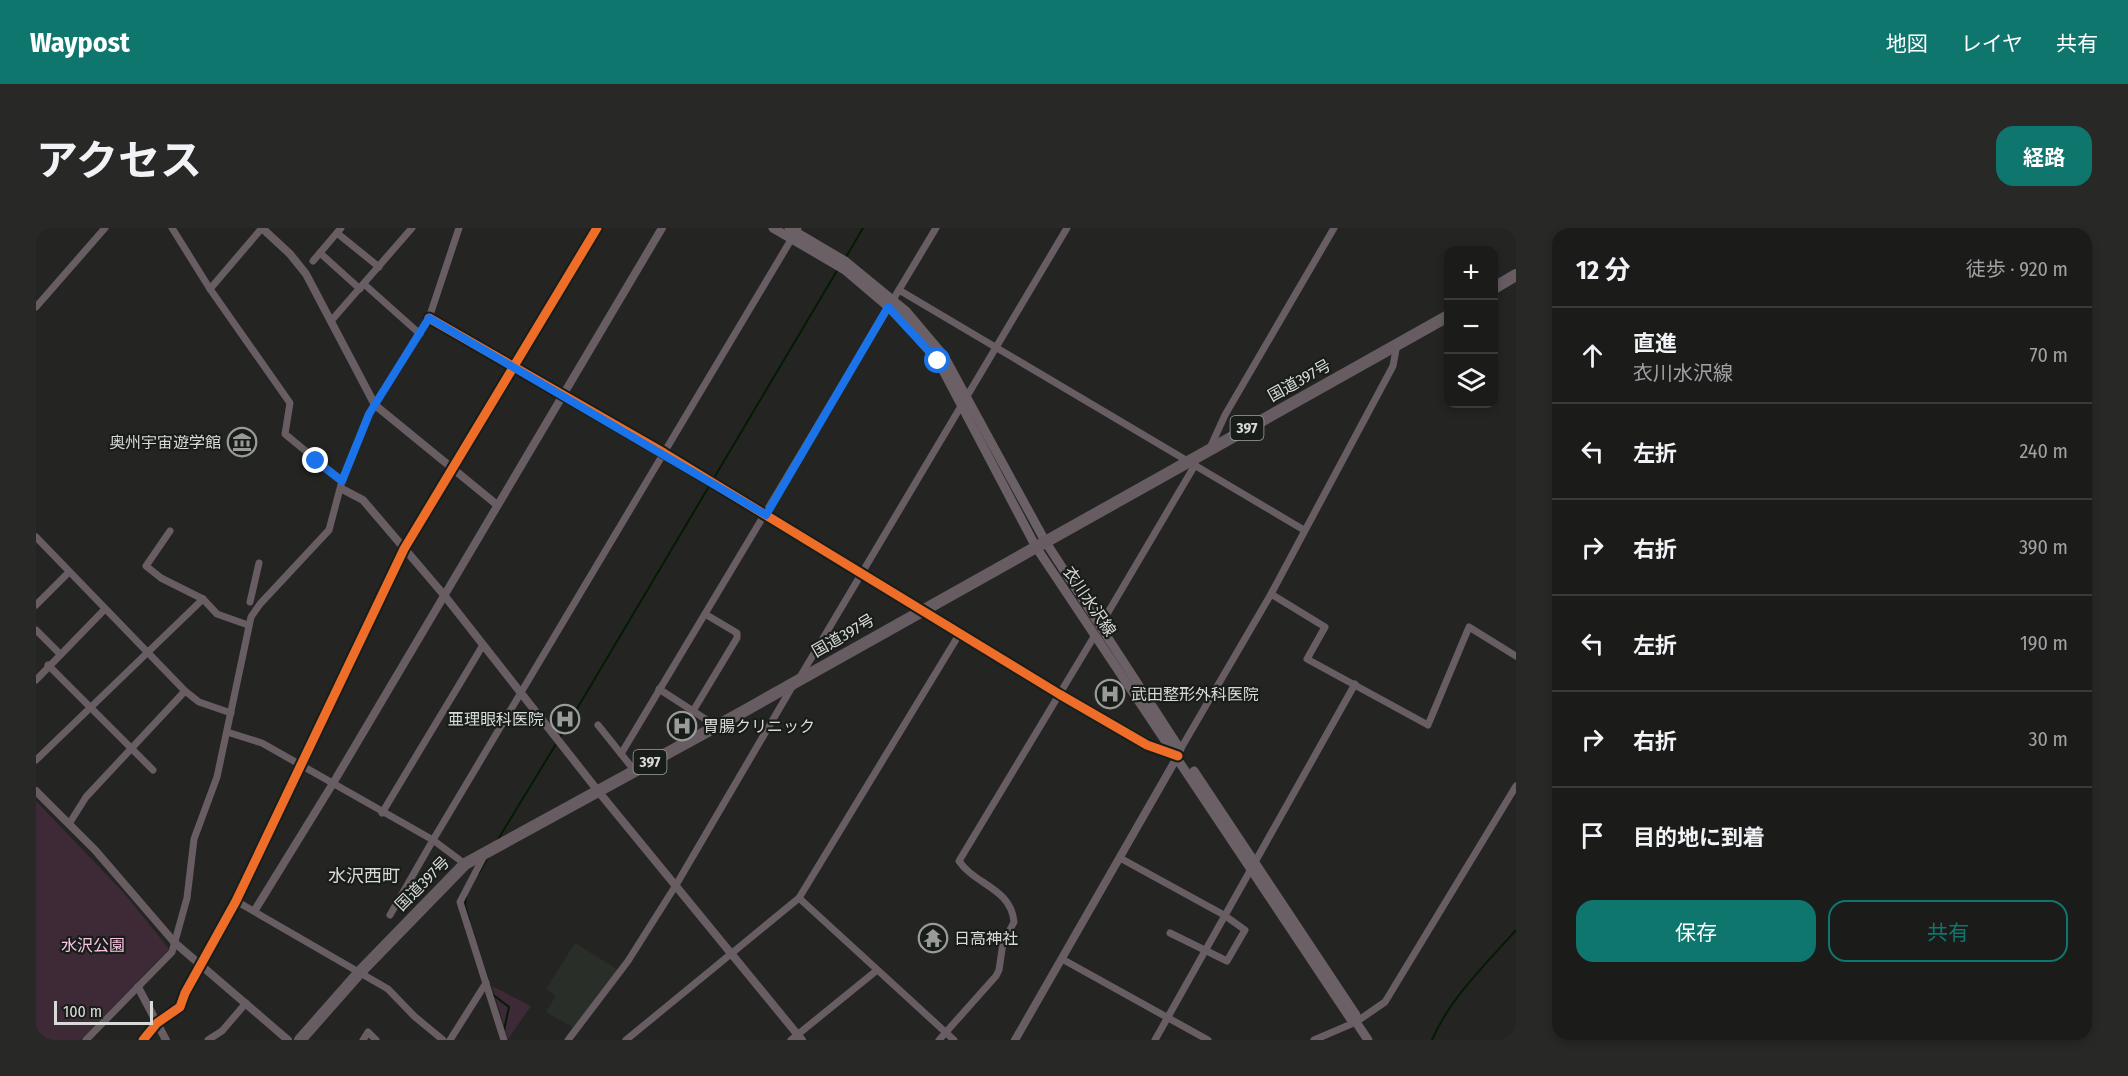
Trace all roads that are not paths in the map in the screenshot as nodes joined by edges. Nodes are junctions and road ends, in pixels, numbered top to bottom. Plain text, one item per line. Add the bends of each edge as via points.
1 (105, 228) edge
2 (172, 228) edge
3 (262, 228) edge
4 (412, 228) edge
5 (459, 228) edge
6 (597, 228) edge
7 (662, 228) edge
8 (773, 228) edge
9 (936, 228) edge
10 (1067, 228) edge
11 (1334, 228) edge
12 (339, 230) edge
13 (794, 232) edge
14 (320, 253) junction
15 (313, 261) dead end
16 (379, 267) junction
17 (1516, 274) edge
18 (1498, 285) edge
19 (362, 286) junction
20 (210, 289) junction
21 (899, 290) junction
22 (890, 304) junction
23 (36, 307) edge
24 (429, 318) junction
25 (1444, 319) edge
26 (331, 321) junction
27 (420, 334) junction
28 (1397, 344) junction
29 (997, 347) junction
30 (512, 368) junction
31 (562, 397) junction
32 (964, 399) junction
33 (375, 405) junction
34 (1209, 449) junction
35 (664, 453) junction
36 (1191, 463) junction
37 (453, 471) junction
38 (342, 485) junction
39 (496, 504) junction
40 (766, 515) junction
41 (1304, 530) junction
42 (170, 531) dead end
43 (36, 537) edge
44 (1040, 544) junction
45 (404, 549) junction
46 (259, 562) dead end
47 (69, 572) junction
48 (862, 576) junction
49 (1271, 594) junction
50 (444, 595) junction
51 (203, 599) junction
52 (250, 602) dead end
53 (36, 605) edge
54 (105, 609) junction
55 (920, 610) junction
56 (705, 614) junction
57 (248, 625) junction
58 (1100, 626) junction
59 (36, 630) edge
60 (960, 633) junction
61 (1095, 635) junction
62 (483, 645) junction
63 (149, 652) junction
64 (60, 654) junction
65 (1516, 656) edge
66 (48, 665) junction
67 (36, 680) edge
68 (796, 681) junction
69 (1355, 684) junction
70 (659, 689) junction
71 (185, 691) junction
72 (521, 694) junction
73 (1059, 694) junction
74 (90, 707) junction
75 (693, 711) junction
76 (231, 713) junction
77 (598, 724) dead end
78 (716, 726) junction
79 (227, 732) junction
80 (132, 748) junction
81 (1179, 753) junction
82 (621, 754) junction
83 (36, 760) edge
84 (301, 767) junction
85 (153, 770) dead end
86 (634, 770) junction
87 (332, 785) junction
88 (1516, 786) edge
89 (36, 791) edge
90 (598, 791) junction
91 (382, 813) junction
92 (69, 824) junction
93 (433, 840) junction
94 (485, 853) junction
95 (1120, 858) junction
96 (465, 864) junction
97 (1251, 866) junction
98 (676, 885) junction
99 (799, 898) junction
100 (236, 901) junction
101 (255, 910) junction
102 (390, 915) dead end
103 (1224, 915) junction
104 (1170, 933) dead end
105 (175, 943) junction
106 (1203, 951) junction
107 (732, 954) junction
108 (1062, 960) junction
109 (202, 965) junction
110 (876, 971) junction
111 (360, 972) junction
112 (486, 983) junction
113 (138, 987) junction
114 (246, 1003) junction
115 (1168, 1017) junction
116 (1356, 1022) junction
117 (157, 1023) junction
118 (947, 1032) junction
119 (796, 1038) edge
120 (503, 1039) edge
121 (1366, 1039) edge
122 (86, 1040) edge
123 (143, 1040) edge
124 (166, 1040) edge
125 (208, 1040) edge
126 (288, 1040) edge
127 (300, 1040) edge
128 (363, 1040) edge
129 (376, 1040) edge
130 (443, 1040) edge
131 (450, 1040) edge
132 (568, 1040) edge
133 (627, 1040) edge
134 (939, 1040) edge
135 (954, 1040) edge
136 (1015, 1040) edge
137 (1155, 1040) edge
138 (1208, 1040) edge
139 (1314, 1040) edge

1 - 23 street
2 - 20 street
3 - 20 street
3 - 26 street via 299,264
4 - 16 street
5 - 24 street
6 - 30 street
7 - 31 street
8 - 13 main road, 衣川水沢線
9 - 21 street
10 - 29 street
11 - 34 street
12 - 14 street
12 - 16 street
13 - 22 main road, 衣川水沢線 via 845,261
13 - 35 street
14 - 15 street
14 - 19 street
16 - 19 street
17 - 18 highway
19 - 26 street
19 - 27 street
20 - 38 street via 290,403 285,434
21 - 22 street
21 - 29 street
22 - 32 main road, 衣川水沢線 via 906,310 944,356
22 - 40 street
24 - 27 street
24 - 30 street
25 - 28 highway, 国道397号 / 397
26 - 33 street
27 - 33 street
28 - 34 highway, 国道397号 / 397
28 - 41 street via 1393,366
29 - 32 street
29 - 36 street
30 - 31 street
30 - 37 street
31 - 35 street
31 - 39 street
32 - 44 main road, 衣川水沢線
32 - 48 street
33 - 37 street
33 - 38 street
34 - 36 highway, 国道397号 / 397
35 - 40 street
35 - 72 street
36 - 41 street
36 - 44 highway, 国道397号 / 397
36 - 58 street
37 - 39 street
37 - 45 street
38 - 45 street via 363,500
38 - 57 street via 329,530 260,604
39 - 50 street
40 - 48 street
40 - 56 street
41 - 49 street
42 - 51 street via 146,566
43 - 47 street
44 - 55 highway, 国道397号 / 397
44 - 58 main road, 衣川水沢線
44 - 61 main road, 衣川水沢線
45 - 50 street
45 - 84 street
46 - 52 street
47 - 53 street
47 - 54 street
48 - 55 street
48 - 68 street
49 - 69 street via 1325,627 1307,659
49 - 81 street
50 - 62 street
50 - 87 street
51 - 57 street via 217,614
51 - 63 street
54 - 63 street
54 - 64 street
55 - 60 street
55 - 68 highway, 国道397号 / 397
56 - 70 street
56 - 75 street via 737,633 737,638
57 - 76 street
58 - 81 main road, 衣川水沢線
59 - 64 street
60 - 73 street
60 - 99 street
61 - 73 street
61 - 81 main road, 衣川水沢線
62 - 72 street
62 - 91 street
63 - 71 street
63 - 74 street
64 - 66 street
65 - 69 street via 1469,627 1428,724
66 - 67 street
66 - 74 street
68 - 78 highway, 国道397号 / 397
68 - 98 street
69 - 97 street
70 - 75 street
70 - 82 street
71 - 76 street via 199,702
71 - 80 street
72 - 90 street
72 - 93 street
73 - 81 street via 1147,745
73 - 118 street via 959,861 1002,895 1014,922 1003,943 996,976
74 - 80 street
74 - 83 street
75 - 78 street
76 - 79 street
77 - 82 street
78 - 86 highway, 国道397号 / 397
79 - 84 street via 262,743
79 - 105 street via 217,777 194,839 187,898
80 - 85 street
80 - 92 street via 86,797
81 - 95 street
81 - 97 main road, 衣川水沢線
82 - 86 street
84 - 87 street
84 - 100 street
86 - 90 highway, 国道397号 / 397
87 - 91 street
87 - 101 street
88 - 116 street via 1385,1002
89 - 92 street
90 - 94 highway, 国道397号 / 397
90 - 98 street
91 - 93 street
92 - 105 street
93 - 96 street
93 - 102 street
94 - 96 highway, 国道397号 / 397
94 - 112 street via 460,902
95 - 103 street
95 - 108 street
96 - 111 highway, 国道397号 / 397
97 - 103 street
97 - 116 main road, 衣川水沢線
98 - 107 street
98 - 132 street via 628,961
99 - 107 street
99 - 110 street
100 - 101 street
100 - 109 street
101 - 111 street
103 - 106 street
103 - 106 street via 1245,930 1227,961
104 - 106 street
105 - 109 street
105 - 113 street
106 - 115 street
107 - 119 street
107 - 133 street
108 - 115 street
108 - 136 street
109 - 114 street
109 - 117 street via 180,1007
110 - 118 street
110 - 119 street
111 - 127 highway, 国道397号 / 397
111 - 130 street via 388,989
112 - 120 street
112 - 131 street
113 - 117 street
113 - 122 street
114 - 125 street via 222,1031
114 - 126 street
115 - 137 street
115 - 138 street
116 - 121 main road, 衣川水沢線
116 - 139 street
117 - 123 street
117 - 124 street
118 - 134 street
118 - 135 street
128 - 129 street via 368,1032

